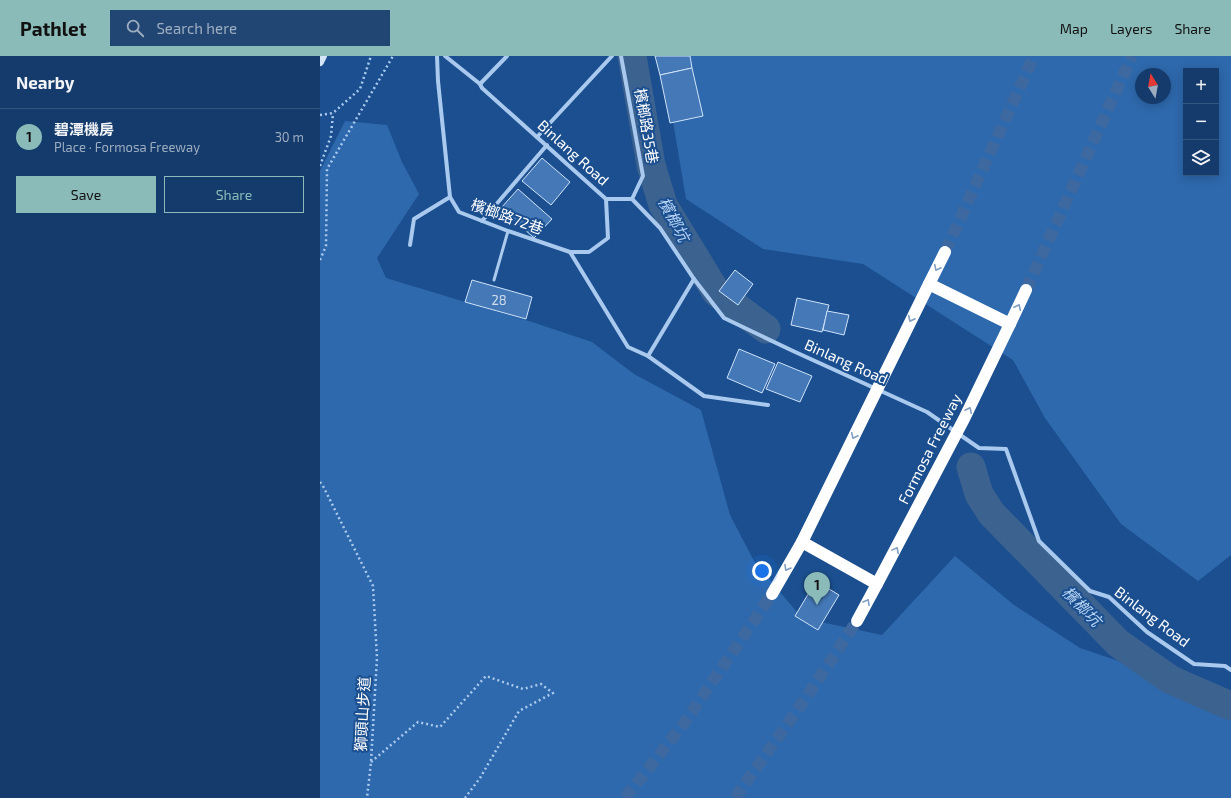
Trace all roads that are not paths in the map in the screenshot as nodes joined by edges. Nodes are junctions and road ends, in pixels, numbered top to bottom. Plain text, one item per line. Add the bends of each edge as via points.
1 (324, 56) edge
2 (437, 56) edge
3 (445, 56) edge
4 (507, 56) edge
5 (612, 56) edge
6 (621, 56) edge
7 (320, 62) edge
8 (480, 84) junction
9 (538, 137) junction
10 (547, 146) junction
11 (450, 197) junction
12 (606, 199) junction
13 (632, 199) junction
14 (482, 221) junction
15 (508, 231) junction
16 (410, 245) dead end
17 (570, 252) junction
18 (944, 252) tunnel mouth
19 (494, 280) dead end
20 (694, 280) junction
21 (929, 284) junction
22 (1026, 290) tunnel mouth
23 (1010, 324) junction
24 (648, 356) junction
25 (768, 405) dead end
26 (802, 542) junction
27 (877, 584) junction
28 (772, 594) tunnel mouth
29 (857, 621) tunnel mouth
30 (1231, 670) edge

1 - 7 street
2 - 11 street, 檳榔路72巷
3 - 8 street, Binlang Road
4 - 8 street
5 - 9 street
6 - 13 street, 檳榔路35巷 via 643,176
8 - 9 street, Binlang Road
9 - 10 street, Binlang Road
10 - 12 street, Binlang Road
10 - 14 street
11 - 14 street, 檳榔路72巷 via 459,212
11 - 16 street via 414,219
12 - 13 street, Binlang Road
12 - 17 street via 608,238 589,252
13 - 20 street, Binlang Road via 660,228
14 - 15 street, 檳榔路72巷
15 - 17 street, 檳榔路72巷
15 - 19 lane
17 - 24 street via 628,347
18 -> 21 highway
20 - 24 street
20 - 30 street, Binlang Road via 724,318 927,412 979,448 1006,449 1039,541 1073,575 1090,591 1109,597 1147,632 1194,664 1225,666
21 - 23 highway
21 -> 26 highway, bridge
23 -> 22 highway, Formosa Freeway
27 -> 23 highway, Formosa Freeway, bridge via 964,419
24 - 25 street via 704,396
26 - 27 highway
26 -> 28 highway
29 -> 27 highway, Formosa Freeway

